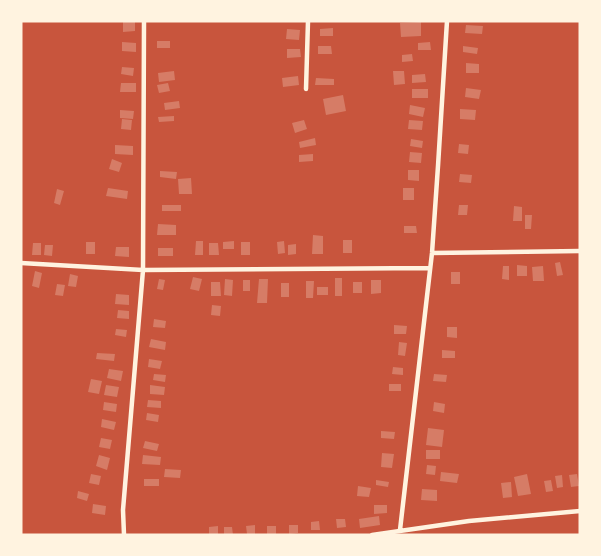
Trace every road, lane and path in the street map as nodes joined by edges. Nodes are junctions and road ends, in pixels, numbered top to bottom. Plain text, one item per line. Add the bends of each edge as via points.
1 (144, 21) edge
2 (308, 21) edge
3 (447, 21) edge
4 (306, 89) dead end
5 (580, 251) edge
6 (432, 253) junction
7 (21, 263) edge
8 (429, 268) junction
9 (143, 270) junction
10 (580, 511) edge
11 (400, 530) junction
12 (124, 535) edge
13 (372, 535) edge

1 - 9 street
2 - 4 street
3 - 6 street
5 - 6 street
6 - 8 street
7 - 9 street
8 - 9 street
8 - 11 street
9 - 12 street via 123,510
10 - 11 street
11 - 13 street

